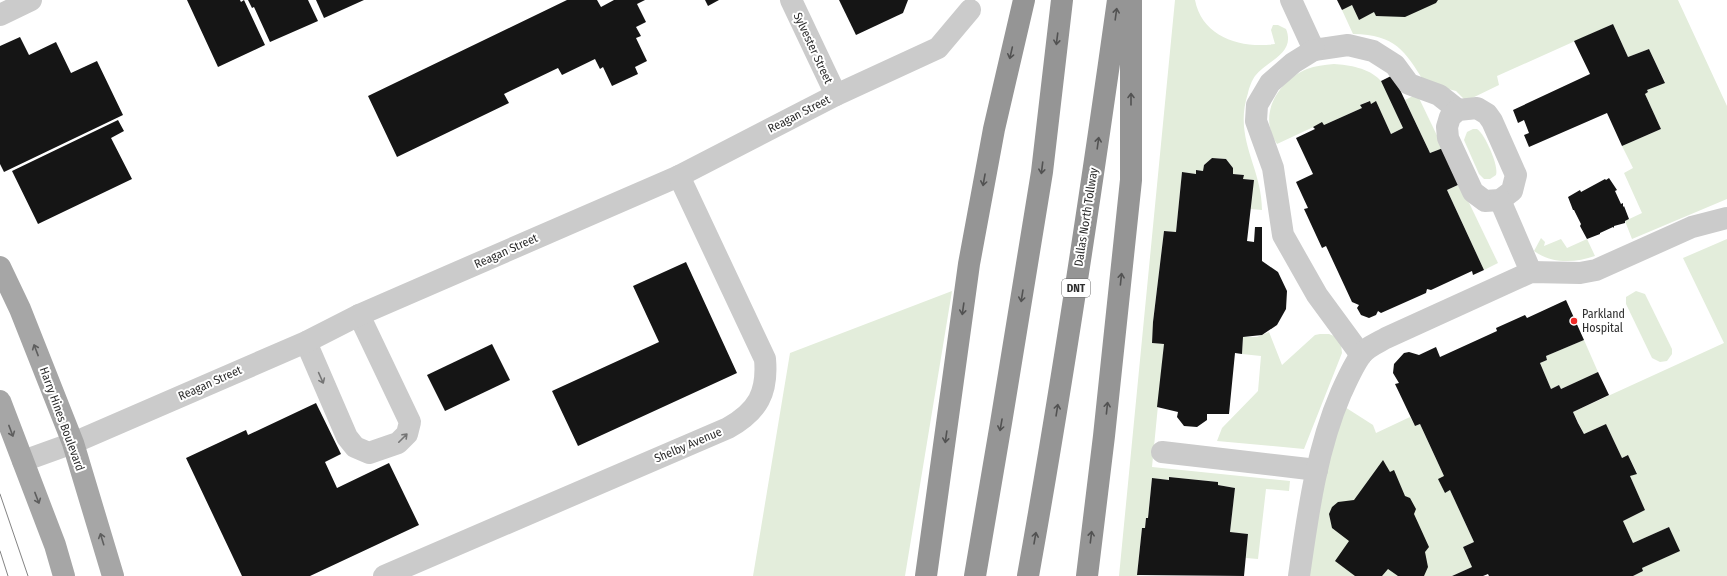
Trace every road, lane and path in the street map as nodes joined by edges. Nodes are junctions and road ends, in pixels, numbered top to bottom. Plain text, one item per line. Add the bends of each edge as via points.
1 (32, 0) edge
2 (791, 0) edge
3 (1024, 0) edge
4 (1062, 0) edge
5 (1118, 0) edge
6 (1131, 0) edge
7 (1291, 0) edge
8 (970, 10) dead end
9 (0, 15) edge
10 (1314, 50) junction
11 (836, 95) junction
12 (1458, 110) junction
13 (679, 176) junction
14 (1500, 200) junction
15 (1727, 218) edge
16 (0, 266) edge
17 (1531, 272) junction
18 (359, 315) junction
19 (306, 342) junction
20 (1361, 355) junction
21 (0, 401) edge
22 (73, 443) junction
23 (1162, 452) dead end
24 (23, 461) junction
25 (1317, 470) junction
26 (64, 576) edge
27 (113, 576) edge
28 (384, 576) edge
29 (926, 576) edge
30 (975, 576) edge
31 (1028, 576) edge
32 (1087, 576) edge
33 (1299, 576) edge

1 - 9 street
2 - 11 street, Sylvester Street
3 -> 29 highway via 994,129 969,264
4 -> 30 highway via 1042,172
31 -> 5 highway, Dallas North Tollway / DNT via 1054,430
32 -> 6 highway via 1131,180
7 - 10 street
8 - 11 street, Reagan Street via 938,48
10 - 12 street via 1348,45 1373,51 1395,66 1409,84 1439,95
10 - 20 street via 1293,62 1270,83 1258,105 1256,121 1273,168 1283,235 1317,295
11 - 13 street, Reagan Street
12 - 14 street via 1450,117 1447,127 1451,145 1473,192 1485,201
12 - 14 street via 1477,108 1487,114 1492,121 1516,175 1512,191
13 - 18 street, Reagan Street
13 - 28 street, Shelby Avenue via 765,359 766,376 763,392 755,407 743,420 728,428
14 - 17 street
15 - 17 street via 1692,228 1596,270 1580,273
22 -> 16 main road, Harry Hines Boulevard
17 - 20 street via 1386,338
18 - 19 street, Reagan Street
19 -> 18 street via 347,436 355,447 369,453 398,443 407,434 410,422
19 - 22 street, Reagan Street
20 - 25 street via 1337,402
21 -> 24 main road
22 - 24 street, Reagan Street
27 -> 22 main road, Harry Hines Boulevard
23 - 25 street
24 -> 26 main road
25 - 33 street

